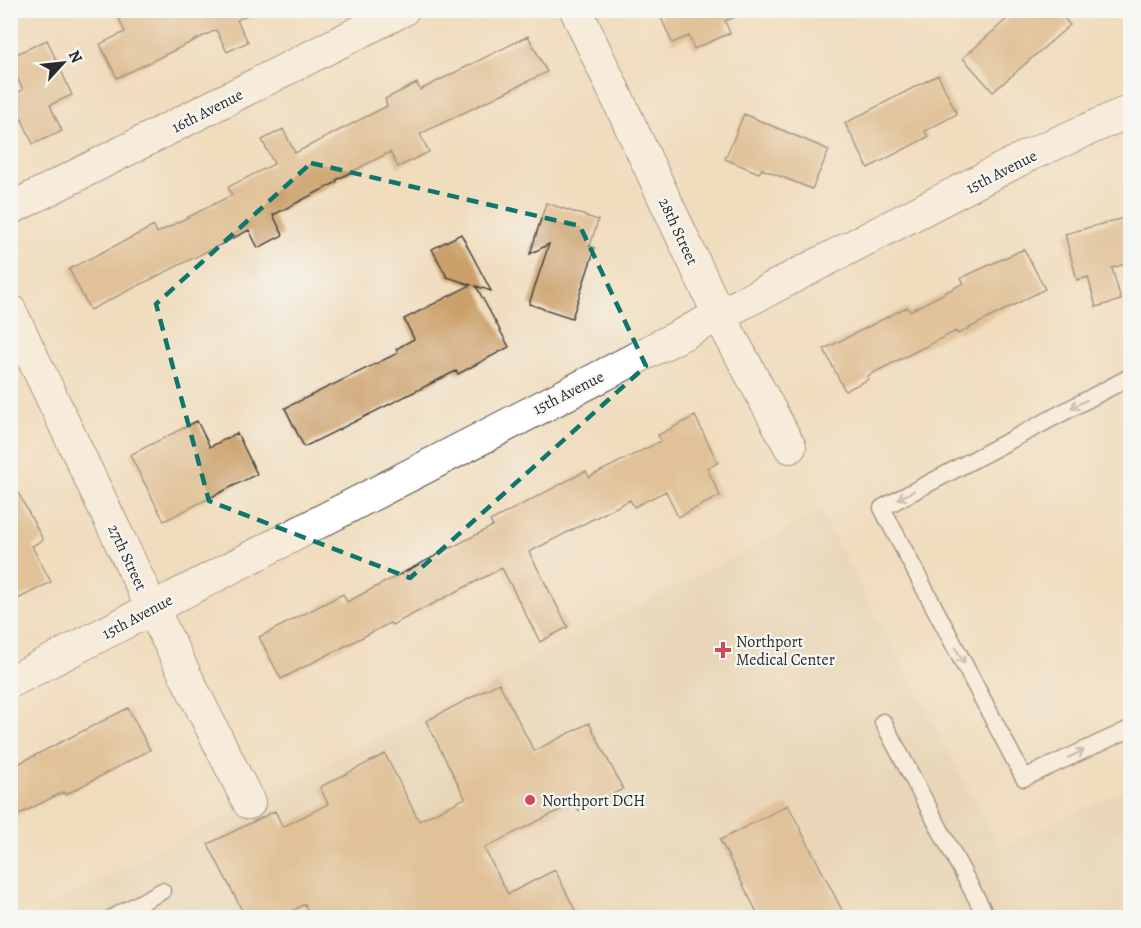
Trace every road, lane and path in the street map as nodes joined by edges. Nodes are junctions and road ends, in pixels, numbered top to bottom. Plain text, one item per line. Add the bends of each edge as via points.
1 (403, 10) edge
2 (576, 10) edge
3 (1131, 111) edge
4 (10, 209) edge
5 (10, 310) edge
6 (719, 315) junction
7 (1131, 377) edge
8 (790, 447) dead end
9 (152, 608) junction
10 (10, 682) edge
11 (883, 722) dead end
12 (1131, 729) edge
13 (249, 803) dead end
14 (162, 891) dead end
15 (112, 918) edge
16 (987, 918) edge

1 - 4 street, 16th Avenue
2 - 6 street, 28th Street
3 - 6 street, 15th Avenue via 1027,156
5 - 9 street, 27th Street
6 - 8 street, 28th Street
6 - 9 street, 15th Avenue
7 -> 12 lane via 882,508 1024,778
9 - 10 street, 15th Avenue
9 - 13 street, 27th Street
11 - 16 lane
14 - 15 lane

